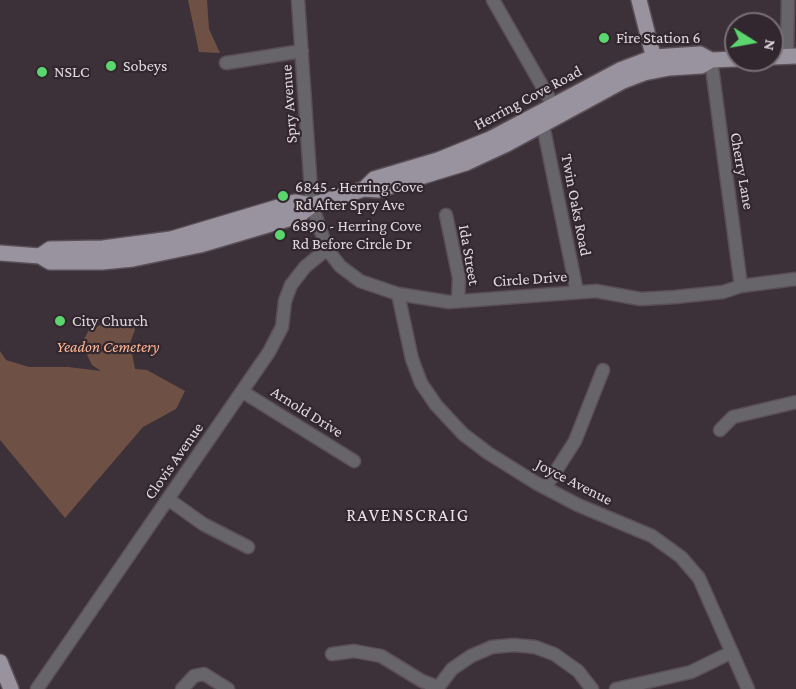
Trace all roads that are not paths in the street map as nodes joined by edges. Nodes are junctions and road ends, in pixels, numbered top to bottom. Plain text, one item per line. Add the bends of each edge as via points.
1 (298, 0) edge
2 (493, 0) edge
3 (639, 0) edge
4 (788, 0) edge
5 (302, 51) junction
6 (785, 56) edge
7 (724, 59) edge
8 (711, 60) junction
9 (226, 63) dead end
10 (656, 64) junction
11 (556, 111) junction
12 (543, 125) junction
13 (364, 189) junction
14 (312, 205) junction
15 (446, 214) dead end
16 (327, 249) junction
17 (0, 253) edge
18 (796, 279) edge
19 (741, 286) junction
20 (577, 292) junction
21 (398, 294) junction
22 (458, 301) junction
23 (603, 370) dead end
24 (243, 392) junction
25 (796, 402) edge
26 (720, 430) dead end
27 (354, 461) dead end
28 (545, 488) junction
29 (168, 499) junction
30 (248, 547) dead end
31 (732, 652) junction
32 (332, 654) dead end
33 (0, 662) edge
34 (437, 688) edge
35 (11, 689) edge
36 (38, 689) edge
37 (182, 689) edge
38 (228, 689) edge
39 (592, 689) edge
40 (616, 689) edge
41 (748, 689) edge

1 - 5 street, Spry Avenue
2 - 11 street
3 - 10 main road
4 - 6 street
5 - 9 street
5 - 14 street, Spry Avenue
7 - 8 main road, Herring Cove Road
8 - 10 main road, Herring Cove Road via 700,54
8 - 19 street, Cherry Lane
10 - 11 main road, Herring Cove Road via 620,70
11 - 12 main road, Herring Cove Road
11 - 13 main road, Herring Cove Road via 482,143 374,179
12 - 13 main road, Herring Cove Road via 466,163 378,190
12 - 20 street, Twin Oaks Road
13 - 14 main road, Herring Cove Road
14 - 16 street, Circle Drive
14 - 17 main road, Herring Cove Road via 295,202 171,239 103,248 50,249 40,256
15 - 22 street, Ida Street via 459,278
16 - 21 street, Circle Drive via 340,266 360,281
16 - 24 street, Clovis Avenue via 291,285 277,339
18 - 19 street, Circle Drive
19 - 20 street, Circle Drive via 698,296 641,299 596,291
20 - 22 street, Circle Drive
21 - 22 street, Circle Drive
21 - 28 street, Joyce Avenue via 412,359 421,383 436,405 463,434
23 - 28 street via 575,441
24 - 27 street, Arnold Drive
24 - 29 street, Clovis Avenue
25 - 26 street via 733,417
28 - 31 street, Joyce Avenue via 652,536 681,557 699,578
29 - 30 street via 203,524
29 - 36 street, Clovis Avenue
31 - 40 street via 691,672
31 - 41 street, Joyce Avenue
32 - 34 street via 374,654
33 - 35 main road
34 - 39 street via 452,669 471,656 492,647 514,645 554,654 578,671
37 - 38 street via 194,676 204,674

